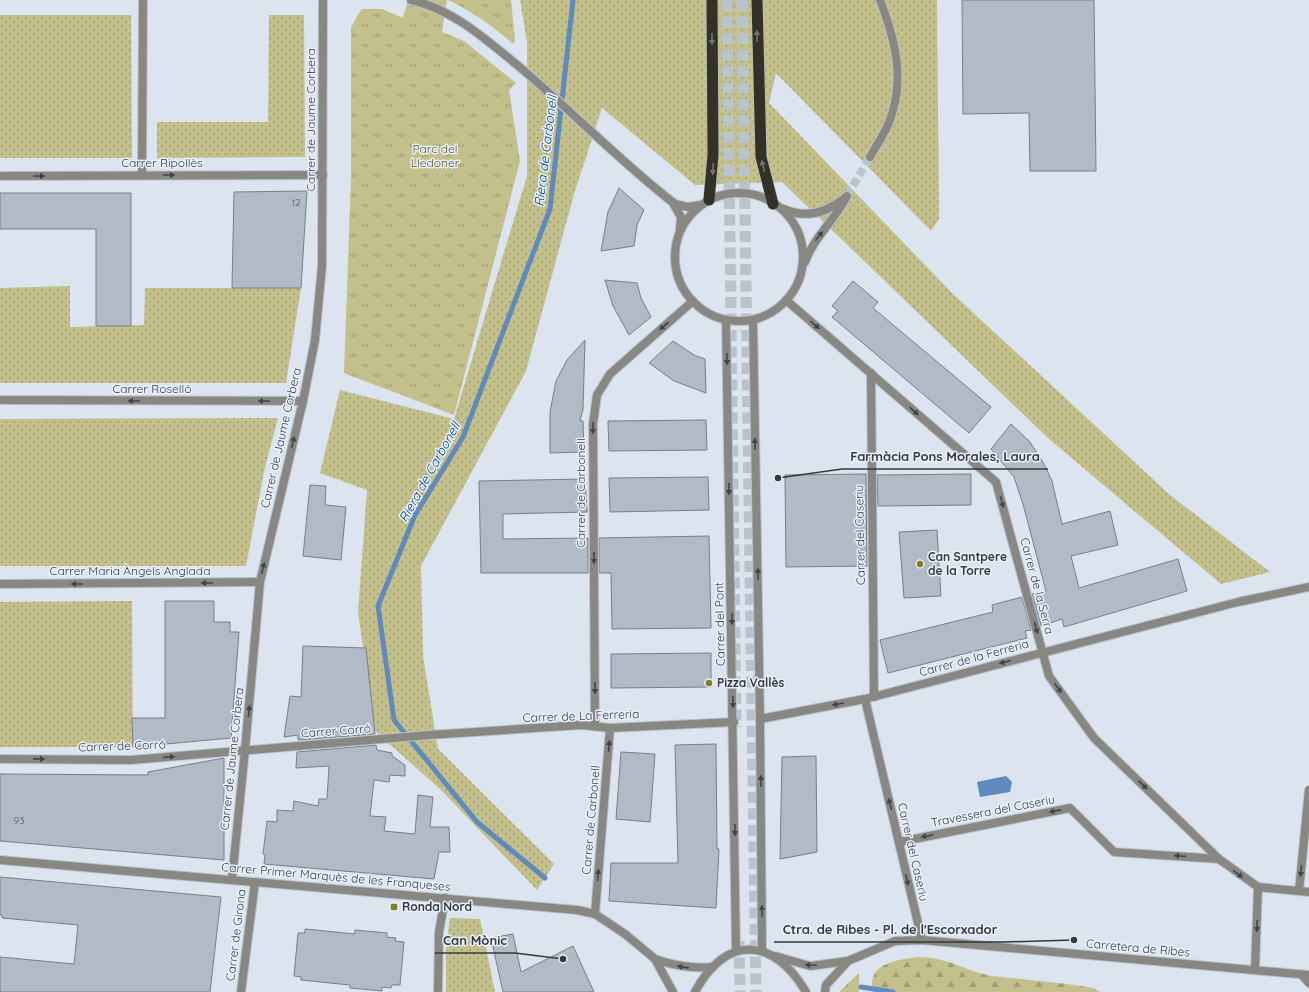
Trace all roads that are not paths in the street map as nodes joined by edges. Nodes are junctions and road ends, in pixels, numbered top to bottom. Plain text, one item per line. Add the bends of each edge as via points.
1 (143, 0) edge
2 (323, 0) edge
3 (411, 0) edge
4 (712, 0) edge
5 (756, 0) edge
6 (880, 0) edge
7 (870, 157) tunnel mouth
8 (142, 175) junction
9 (323, 175) junction
10 (0, 176) edge
11 (669, 200) junction
12 (706, 202) junction
13 (777, 206) junction
14 (678, 238) junction
15 (802, 270) junction
16 (786, 300) junction
17 (693, 301) junction
18 (726, 320) junction
19 (753, 320) junction
20 (871, 373) junction
21 (0, 400) edge
22 (303, 401) junction
23 (260, 582) junction
24 (0, 584) edge
25 (1309, 587) edge
26 (1043, 652) junction
27 (874, 697) junction
28 (864, 700) junction
29 (760, 719) junction
30 (734, 722) junction
31 (595, 726) junction
32 (610, 728) junction
33 (429, 735) joint
34 (245, 750) junction
35 (0, 759) edge
36 (1309, 790) edge
37 (899, 842) junction
38 (1219, 858) junction
39 (0, 860) edge
40 (232, 880) junction
41 (255, 882) junction
42 (1258, 888) junction
43 (1299, 891) junction
44 (1309, 892) edge
45 (445, 898) junction
46 (595, 914) junction
47 (922, 940) junction
48 (762, 950) junction
49 (736, 951) junction
50 (776, 956) junction
51 (655, 959) junction
52 (848, 961) junction
53 (713, 967) junction
54 (1255, 970) junction
55 (1305, 975) edge
56 (1309, 983) edge
57 (241, 992) edge
58 (438, 992) edge
59 (674, 992) edge
60 (695, 992) edge
61 (806, 992) edge
62 (824, 992) edge

1 - 8 street
2 - 9 street, Carrer de Jaume Corbera
3 - 11 street via 423,2 467,25 542,86
4 -> 12 highway via 713,155
13 -> 5 highway via 761,157
6 - 7 street via 895,41 899,77 894,110 882,138
8 -> 9 street, Carrer Ripollès
10 -> 8 street, Carrer Ripollès
9 - 22 street, Carrer de Jaume Corbera via 322,266 315,340
11 - 12 street via 680,207 694,207
11 - 14 street via 681,217
12 - 13 street via 729,193 745,193 761,197
12 - 14 street via 686,220
13 - 15 street via 791,220 799,234
15 -> 13 street via 811,247 841,208 847,196 827,209 812,214 797,214
14 - 17 street via 675,257 678,276
15 - 16 street via 795,289
16 - 19 street via 769,314
16 -> 20 street, Carrer de la Serra
17 - 18 street via 711,315
17 -> 31 street, Carrer de Carbonell via 610,374 597,395 593,424
18 - 19 street
18 -> 30 street, Carrer del Pont
29 -> 19 street
20 -> 26 street, Carrer de la Serra via 996,482
20 - 27 street, Carrer del Caseriu
22 -> 21 street, Carrer Roselló
23 -> 22 street, Carrer de Jaume Corbera
23 -> 24 street, Carrer Maria Àngels Anglada
34 -> 23 street, Carrer de Jaume Corbera
25 - 26 street, Carrer de la Ferreria via 1241,601
26 -> 27 street, Carrer de la Ferreria
26 -> 38 street, Carrer de la Serra via 1049,676 1094,738
27 - 28 street, Carrer de la Ferreria
28 -> 29 street, Carrer de la Ferreria
37 -> 28 street, Carrer del Caseriu
48 -> 29 street
30 - 32 street, Carrer de La Ferreria
30 -> 49 street, Carrer del Pont
31 - 32 street, Carrer de La Ferreria
31 - 33 street, Carrer de La Ferreria
46 -> 32 street, Carrer de Carbonell
33 - 34 street, Carrer Corró
35 -> 34 street, Carrer de Corró via 131,760
34 - 40 street, Carrer de Jaume Corbera
36 -> 43 street
38 -> 37 street, Travessera del Caseriu via 1114,852 1070,808
37 -> 47 street, Carrer del Caseriu
38 -> 42 street, Carrer de la Serra
39 - 40 street, Carrer Primer Marquès de les Franqueses
40 - 41 street, Carrer Primer Marquès de les Franqueses
41 - 45 street, Carrer Primer Marquès de les Franqueses
41 - 57 street, Carrer de Girona
42 - 43 street
42 -> 54 street
43 - 44 street
45 - 46 street, Carrer Primer Marquès de les Franqueses via 577,910
45 - 58 street via 439,932
46 - 51 street, Carrer Primer Marquès de les Franqueses
47 - 52 street, Carretera de Ribes via 895,941
47 - 54 street, Carretera de Ribes
48 - 49 street
48 - 50 street
49 - 53 street
52 -> 50 street, Carretera de Ribes via 810,966
50 - 61 street via 798,977
53 -> 51 street, Carrer Primer Marquès de les Franqueses via 695,969
51 - 59 street, Carrer Primer Marquès de les Franqueses
52 - 62 street, Carretera de Ribes via 826,985
53 - 60 street
54 - 55 street, Carretera de Ribes
55 - 56 street

